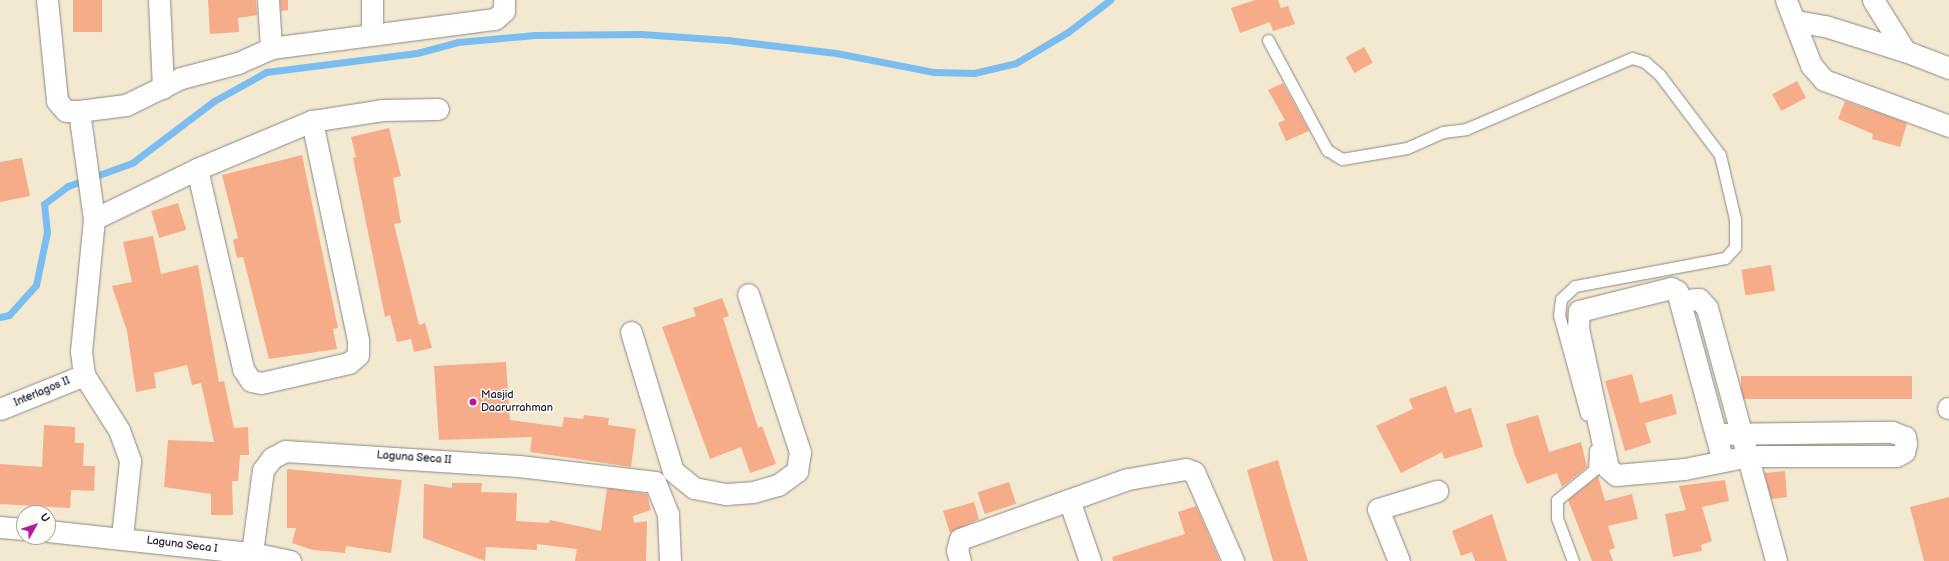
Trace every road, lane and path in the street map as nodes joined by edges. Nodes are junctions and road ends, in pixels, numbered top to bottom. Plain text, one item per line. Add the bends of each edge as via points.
1 (47, 0) edge
2 (159, 0) edge
3 (268, 0) edge
4 (372, 0) edge
5 (504, 0) edge
6 (1786, 0) edge
7 (1873, 0) edge
8 (1796, 21) junction
9 (372, 32) junction
10 (1268, 40) dead end
11 (271, 48) junction
12 (1906, 51) junction
13 (1949, 68) edge
14 (163, 88) junction
15 (438, 109) dead end
16 (78, 111) junction
17 (312, 121) junction
18 (1949, 126) edge
19 (196, 168) junction
20 (94, 219) junction
21 (748, 294) dead end
22 (1683, 304) junction
23 (631, 332) dead end
24 (84, 375) junction
25 (0, 409) edge
26 (1742, 432) junction
27 (1716, 434) junction
28 (1749, 456) junction
29 (1723, 461) junction
30 (673, 470) junction
31 (655, 482) junction
32 (1437, 491) dead end
33 (1069, 500) junction
34 (0, 527) edge
35 (16, 528) edge
36 (56, 532) edge
37 (122, 537) junction
38 (252, 553) junction
39 (290, 561) edge
40 (670, 561) edge
41 (960, 561) edge
42 (1090, 561) edge
43 (1233, 561) edge
44 (1399, 561) edge
45 (1573, 561) edge
46 (1776, 561) edge

1 - 16 street via 57,101 66,111
2 - 14 street
3 - 11 street
4 - 9 street
5 - 9 street via 504,11 495,19
6 - 8 street
7 - 12 street
8 - 12 street via 1825,26
8 - 18 street via 1811,65 1824,80
9 - 11 street
10 - 45 lane via 1327,150 1342,159 1407,148 1443,132 1466,129 1632,58 1645,62 1659,74 1720,155 1735,219 1735,247 1725,258 1608,277 1575,286 1561,299 1559,315 1597,459 1594,470 1557,500 1557,518
11 - 14 street via 238,63 181,78
12 - 13 street
14 - 16 street via 126,105
15 - 17 street via 382,110
16 - 20 street
17 - 19 street
17 - 19 street via 358,340 358,355 349,363 261,383 251,381 243,368
19 - 20 street
20 - 24 street via 81,351
21 - 30 street via 800,452 797,471 778,486 753,492 726,494 694,488
22 - 26 street via 1687,300 1699,299 1707,308
22 - 27 street
22 - 29 street via 1677,291 1670,288 1579,311 1578,328 1608,468 1622,477
23 - 30 street
24 - 25 street, Interlagos II
24 - 37 street via 126,444 130,482
26 - 27 street
26 - 28 street
26 - 28 street via 1892,432 1905,437 1906,444 1904,452 1896,456
27 - 29 street
28 - 29 street
28 - 46 street
30 - 31 street
31 - 38 street, Laguna Seca II via 519,466 285,451 272,458 264,470
31 - 40 street via 668,514
32 - 44 street via 1378,509
33 - 41 street via 960,539 957,550
33 - 42 street
33 - 43 street via 1128,480 1186,469 1194,472
34 - 35 street
36 - 37 street, Laguna Seca I
37 - 38 street, Laguna Seca I
38 - 39 street, Laguna Seca I

